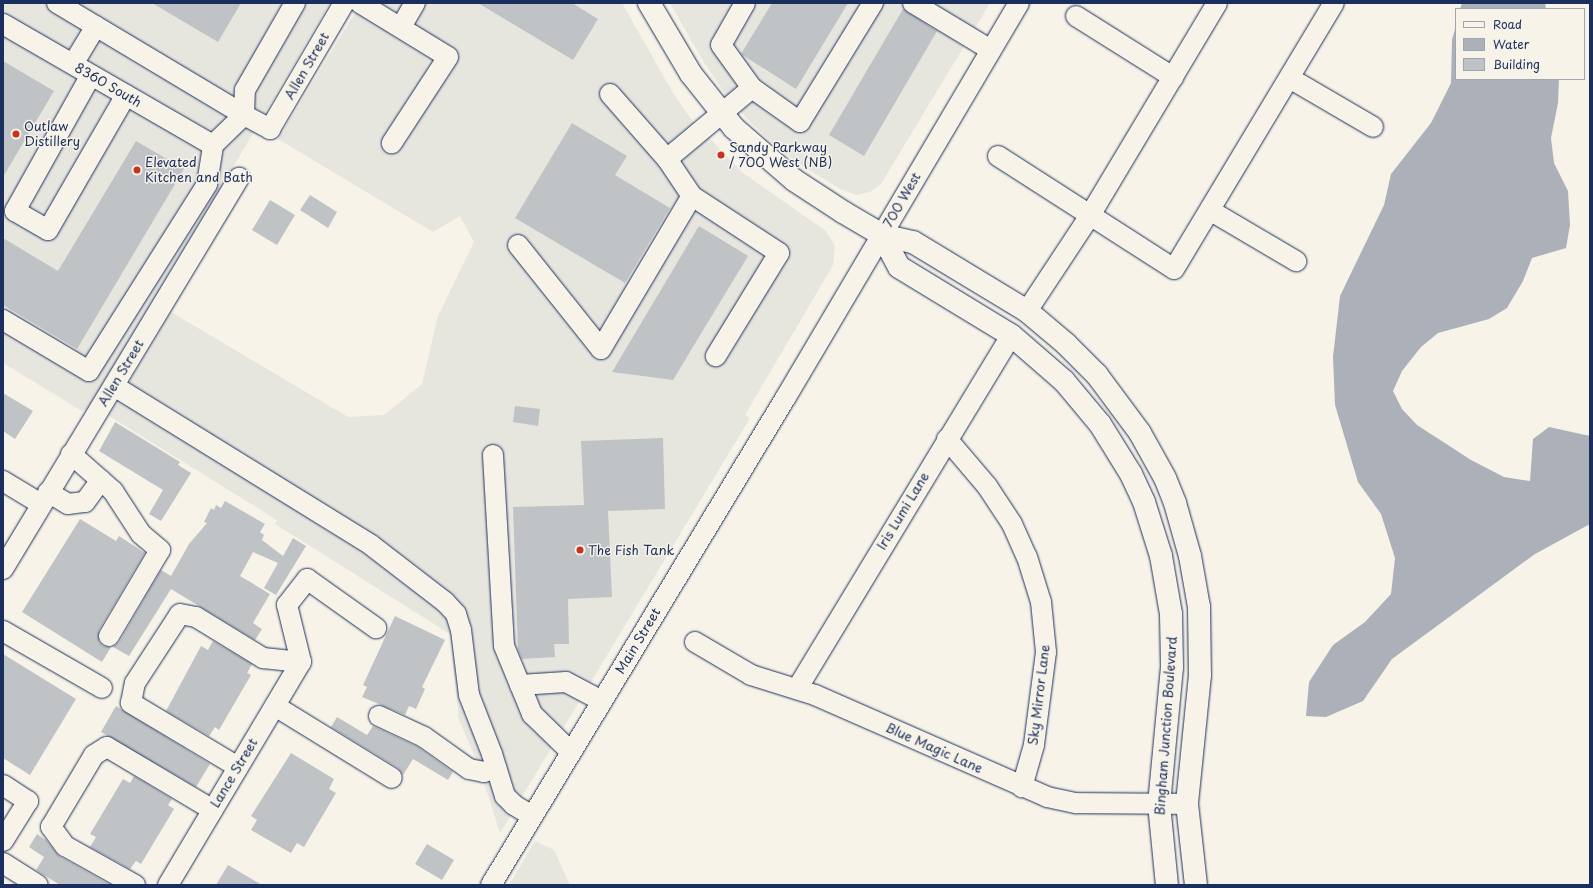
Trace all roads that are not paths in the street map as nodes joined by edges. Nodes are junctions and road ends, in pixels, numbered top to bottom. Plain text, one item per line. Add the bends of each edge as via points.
1 (57, 3) edge
2 (295, 3) edge
3 (344, 3) edge
4 (360, 3) edge
5 (415, 3) edge
6 (649, 3) edge
7 (745, 3) edge
8 (873, 3) edge
9 (913, 3) edge
10 (1019, 3) edge
11 (1217, 3) edge
12 (1334, 3) edge
13 (1076, 16) dead end
14 (3, 24) edge
15 (96, 26) junction
16 (400, 27) junction
17 (991, 50) junction
18 (72, 64) junction
19 (91, 75) junction
20 (1173, 77) junction
21 (1291, 79) junction
22 (752, 88) junction
23 (610, 94) dead end
24 (126, 95) junction
25 (721, 112) junction
26 (244, 115) junction
27 (1373, 127) dead end
28 (392, 143) dead end
29 (214, 145) junction
30 (998, 156) dead end
31 (667, 159) junction
32 (239, 178) dead end
33 (692, 196) junction
34 (1211, 211) junction
35 (1089, 217) junction
36 (882, 235) junction
37 (518, 245) dead end
38 (1296, 261) dead end
39 (1027, 311) junction
40 (3, 320) edge
41 (1011, 335) junction
42 (716, 356) dead end
43 (114, 386) junction
44 (786, 397) joint
45 (947, 439) junction
46 (71, 454) junction
47 (493, 455) dead end
48 (101, 480) junction
49 (3, 481) edge
50 (44, 498) junction
51 (3, 569) edge
52 (376, 628) dead end
53 (3, 631) edge
54 (109, 636) dead end
55 (695, 642) dead end
56 (301, 662) junction
57 (520, 685) junction
58 (102, 688) dead end
59 (798, 689) junction
60 (602, 701) junction
61 (274, 706) junction
62 (379, 716) dead end
63 (571, 752) junction
64 (238, 767) junction
65 (496, 768) junction
66 (392, 778) dead end
67 (3, 785) edge
68 (1022, 787) junction
69 (1160, 804) junction
70 (1187, 804) junction
71 (213, 810) junction
72 (532, 816) junction
73 (3, 841) edge
74 (3, 863) edge
75 (175, 883) edge
76 (38, 885) edge
77 (135, 885) edge
78 (491, 885) edge
79 (1167, 885) edge
80 (1196, 885) edge

1 - 15 street
2 - 26 street via 246,90
3 - 26 street, Allen Street via 270,129
4 - 16 street
5 - 16 street
6 - 25 main road via 691,74
7 - 22 street via 721,44
8 - 22 street via 800,122
9 - 17 street
10 - 17 street, 700 West
11 - 20 street
12 - 21 street
13 - 20 street
14 - 18 street, 8360 South
15 - 18 street
15 - 26 street
16 - 28 street via 448,57
17 - 36 street, 700 West
18 - 19 street, 8360 South
19 - 24 street, 8360 South
19 - 24 street via 15,210 48,230
20 - 35 street
21 - 27 street
21 - 34 street
22 - 25 street
23 - 31 street
24 - 29 street, 8360 South
25 - 31 street
25 - 36 main road via 734,128 794,180
26 - 29 street
29 - 40 street via 207,184 89,371
30 - 35 street
31 - 33 street
32 - 43 street, Allen Street
33 - 37 street via 601,349
33 - 42 street via 779,253
34 - 35 street via 1174,269
34 - 38 street
35 - 39 street
36 - 39 main road, Bingham Junction Boulevard via 913,242
36 - 41 main road, Bingham Junction Boulevard via 899,267
36 - 44 street, 700 West
39 - 70 main road, Bingham Junction Boulevard via 1082,359 1126,412 1165,478 1184,530 1195,582 1201,653
41 - 45 street, Iris Lumi Lane
41 - 69 main road, Bingham Junction Boulevard via 1064,381 1100,424 1131,474 1154,529 1167,584 1172,640
43 - 46 street, Allen Street
43 - 65 street via 371,545 445,602 456,614 461,630 468,695
44 - 60 street, Main Street
45 - 59 street, Iris Lumi Lane
45 - 68 street, Sky Mirror Lane via 987,486 1012,524 1027,556 1041,602 1046,652 1034,745
46 - 48 street
46 - 50 street, Allen Street
47 - 57 street via 504,646
48 - 50 street via 85,502 68,504
48 - 54 street via 131,516 141,534 160,550
49 - 50 street
50 - 51 street, Allen Street
52 - 56 street via 307,579 287,605
53 - 58 street
55 - 59 street, Blue Magic Lane via 751,675
56 - 61 street, Lance Street
56 - 64 street via 263,658 196,617 180,614 135,683 131,702
57 - 60 street via 566,682
57 - 63 street via 532,714
59 - 68 street, Blue Magic Lane
60 - 63 street, Main Street
61 - 64 street, Lance Street
61 - 66 street
62 - 65 street via 424,737 470,769 484,772
63 - 72 street, Main Street
64 - 71 street, Lance Street
65 - 72 street via 508,801
67 - 73 street via 28,801
68 - 69 street, Blue Magic Lane via 1047,797 1076,803
69 - 70 street, Blue Magic Lane
69 - 79 main road, Bingham Junction Boulevard
70 - 80 main road, Bingham Junction Boulevard
71 - 75 street, Lance Street
71 - 77 street via 107,748 94,755 51,827 65,846
72 - 78 street, Main Street
74 - 76 street

